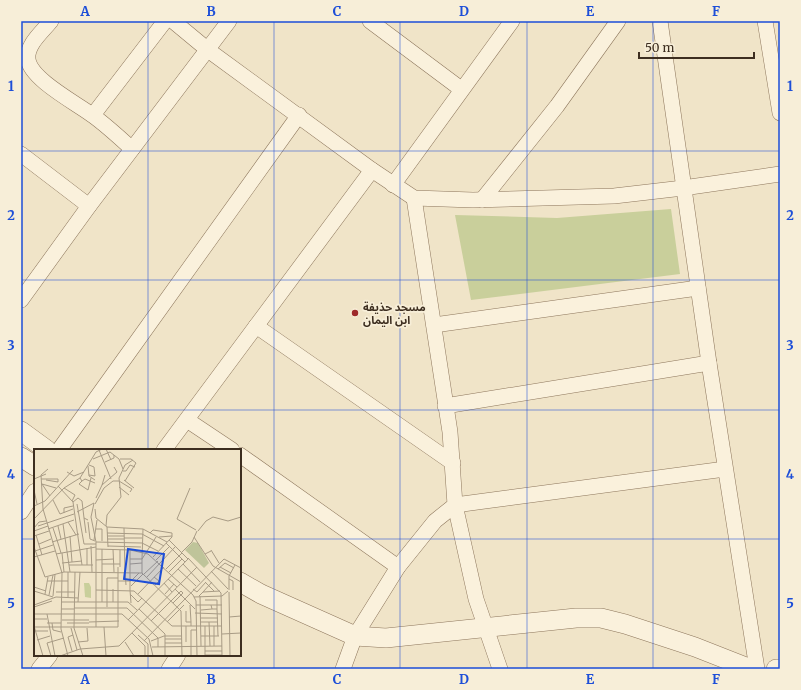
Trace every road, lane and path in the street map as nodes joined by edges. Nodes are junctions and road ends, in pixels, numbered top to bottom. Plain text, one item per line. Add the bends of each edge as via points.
1 (51, 21) edge
2 (165, 21) edge
3 (173, 21) edge
4 (229, 21) edge
5 (370, 21) edge
6 (512, 21) edge
7 (618, 21) edge
8 (660, 21) edge
9 (765, 21) edge
10 (208, 50) junction
11 (777, 72) edge
12 (461, 89) junction
13 (780, 113) edge
14 (93, 115) junction
15 (299, 115) junction
16 (132, 149) junction
17 (21, 154) edge
18 (372, 170) junction
19 (780, 174) edge
20 (393, 184) junction
21 (683, 188) junction
22 (414, 198) junction
23 (482, 200) junction
24 (89, 206) junction
25 (26, 282) edge
26 (698, 288) junction
27 (21, 300) edge
28 (434, 325) junction
29 (256, 326) junction
30 (709, 363) junction
31 (445, 406) junction
32 (187, 420) junction
33 (21, 431) edge
34 (46, 449) edge
35 (59, 449) edge
36 (165, 449) edge
37 (230, 449) edge
38 (241, 456) edge
39 (21, 457) edge
40 (453, 463) junction
41 (34, 465) edge
42 (726, 469) junction
43 (31, 493) edge
44 (455, 505) junction
45 (21, 512) edge
46 (398, 567) junction
47 (241, 583) edge
48 (486, 629) junction
49 (355, 636) junction
50 (49, 656) edge
51 (177, 656) edge
52 (780, 668) edge
53 (39, 669) edge
54 (169, 669) edge
55 (343, 669) edge
56 (500, 669) edge
57 (751, 669) edge
58 (757, 669) edge
59 (776, 669) edge

1 - 14 street via 29,49 29,66 46,84
2 - 14 street
3 - 10 street
4 - 10 street
5 - 12 street
6 - 12 street
7 - 23 street via 557,106
8 - 21 street
9 - 11 street
10 - 15 street
10 - 16 street
11 - 13 street
12 - 20 street
14 - 16 street
15 - 18 street
15 - 35 street
16 - 24 street
17 - 24 street
18 - 20 street
18 - 29 street
19 - 21 street
20 - 22 street
21 - 23 street via 614,196
21 - 26 street
22 - 23 street
22 - 28 street
24 - 25 street
25 - 27 street
26 - 28 street
26 - 30 street
28 - 31 street
29 - 32 street
29 - 40 street
30 - 31 street
30 - 42 street
31 - 40 street
32 - 36 street
32 - 37 street
33 - 34 street
38 - 46 street
39 - 41 street
40 - 44 street
42 - 44 street
42 - 58 street
43 - 45 street
44 - 46 street via 435,521
44 - 48 street via 476,599
46 - 49 street
47 - 49 street
48 - 49 street via 386,638
48 - 56 street
48 - 57 street via 576,618 601,618 694,647
49 - 55 street
50 - 53 street
51 - 54 street
52 - 59 street

